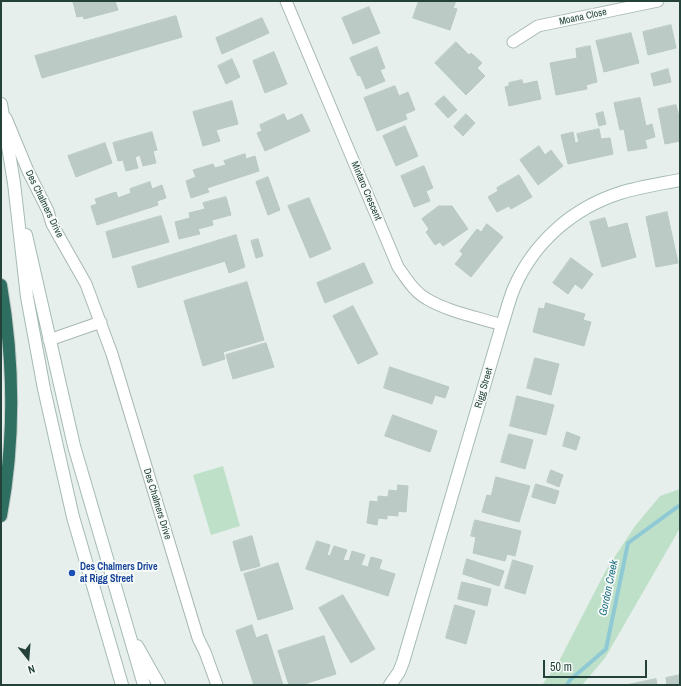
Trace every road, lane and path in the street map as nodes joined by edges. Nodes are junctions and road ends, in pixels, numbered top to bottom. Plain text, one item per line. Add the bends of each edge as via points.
1 (286, 1) edge
2 (658, 1) edge
3 (512, 42) dead end
4 (1, 105) edge
5 (680, 180) edge
6 (14, 183) junction
7 (1, 285) edge
8 (101, 322) junction
9 (502, 325) junction
10 (49, 340) junction
11 (35, 344) junction
12 (1, 516) edge
13 (129, 632) junction
14 (122, 685) edge
15 (144, 685) edge
16 (159, 685) edge
17 (217, 685) edge
18 (390, 685) edge

1 - 9 street, Mintaro Crescent via 398,267 426,298 445,307
2 - 3 street, Moana Close via 538,26
4 - 6 main road, Des Chalmers Drive
4 - 8 street, Des Chalmers Drive via 30,176 54,228 86,284
5 - 9 main road, Rigg Street via 605,198 589,205 554,231 526,264 514,288
6 - 10 main road, Des Chalmers Drive
6 - 11 main road, Des Chalmers Drive via 23,270
7 - 12 highway via 8,340 11,397 9,459
8 - 10 street
8 - 17 street, Des Chalmers Drive via 198,638
9 - 18 main road, Rigg Street via 403,662
10 - 11 main road
10 - 13 main road, Des Chalmers Drive via 76,452
11 - 14 main road, Des Chalmers Drive via 70,505
13 - 15 main road, Des Chalmers Drive
13 - 16 main road

